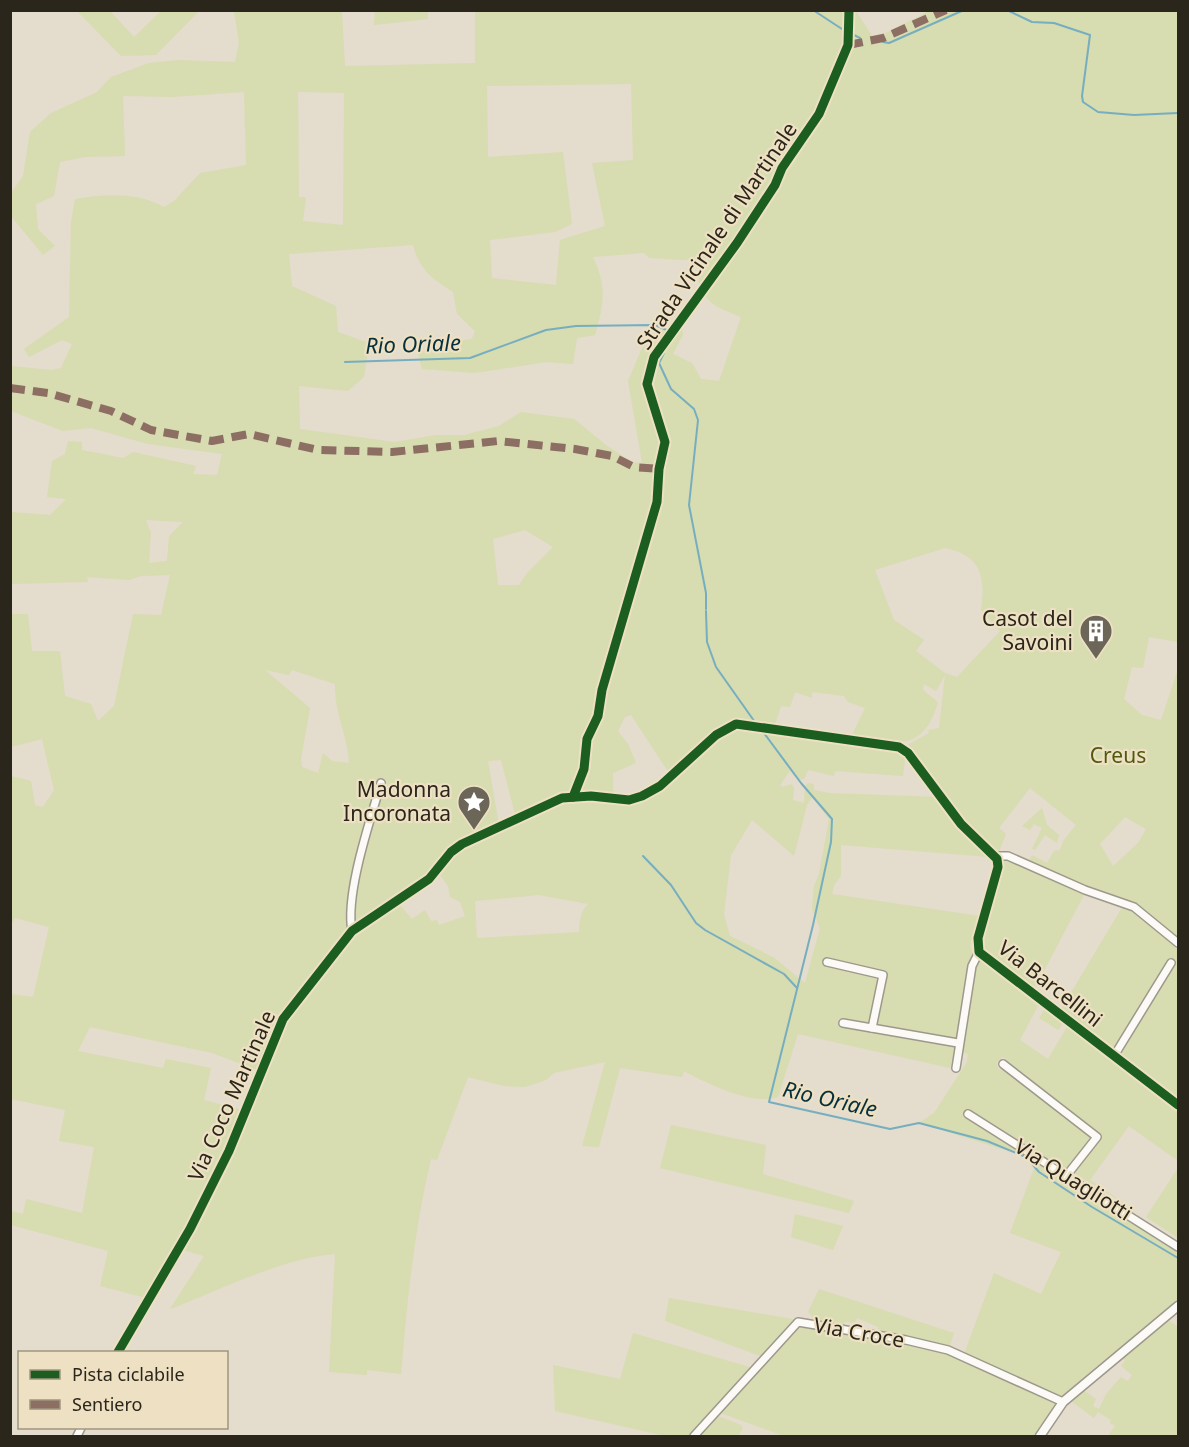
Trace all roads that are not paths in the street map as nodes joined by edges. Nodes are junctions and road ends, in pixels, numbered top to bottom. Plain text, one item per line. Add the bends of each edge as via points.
1 (849, 10) edge
2 (381, 783) dead end
3 (573, 797) junction
4 (995, 856) junction
5 (352, 931) junction
6 (1179, 943) edge
7 (979, 952) junction
8 (827, 962) dead end
9 (1171, 963) dead end
10 (843, 1023) dead end
11 (873, 1028) junction
12 (958, 1043) junction
13 (1114, 1056) junction
14 (1003, 1064) dead end
15 (956, 1068) dead end
16 (1179, 1105) edge
17 (968, 1114) dead end
18 (1067, 1175) junction
19 (1179, 1247) edge
20 (1179, 1306) edge
21 (119, 1351) edge
22 (1063, 1402) junction
23 (1043, 1436) edge
24 (694, 1437) edge

1 - 3 street, Strada Vicinale di Martinale via 848,45 819,114 738,243 654,357 647,384 664,442 657,502
2 - 5 street via 357,877
3 - 4 street, Via Coco Martinale via 629,800 642,796 660,786 727,728 736,724 758,726 899,747 915,762 961,824
3 - 5 street, Via Coco Martinale via 562,798 462,844 429,879
4 - 6 street via 1008,856 1134,907
4 - 7 street, Via Barcellini via 998,867 978,938
5 - 21 street, Via Coco Martinale via 283,1019 190,1229
7 - 12 street via 972,966
7 - 13 street, Via Barcellini
8 - 11 street via 883,975
9 - 13 street
10 - 11 street
11 - 12 street
12 - 15 street
13 - 16 street, Via Barcellini
14 - 18 street via 1097,1137
17 - 18 street, Via Quagliotti
18 - 19 street, Via Quagliotti
20 - 22 street
22 - 23 street
22 - 24 street, Via Croce via 948,1350 798,1322

